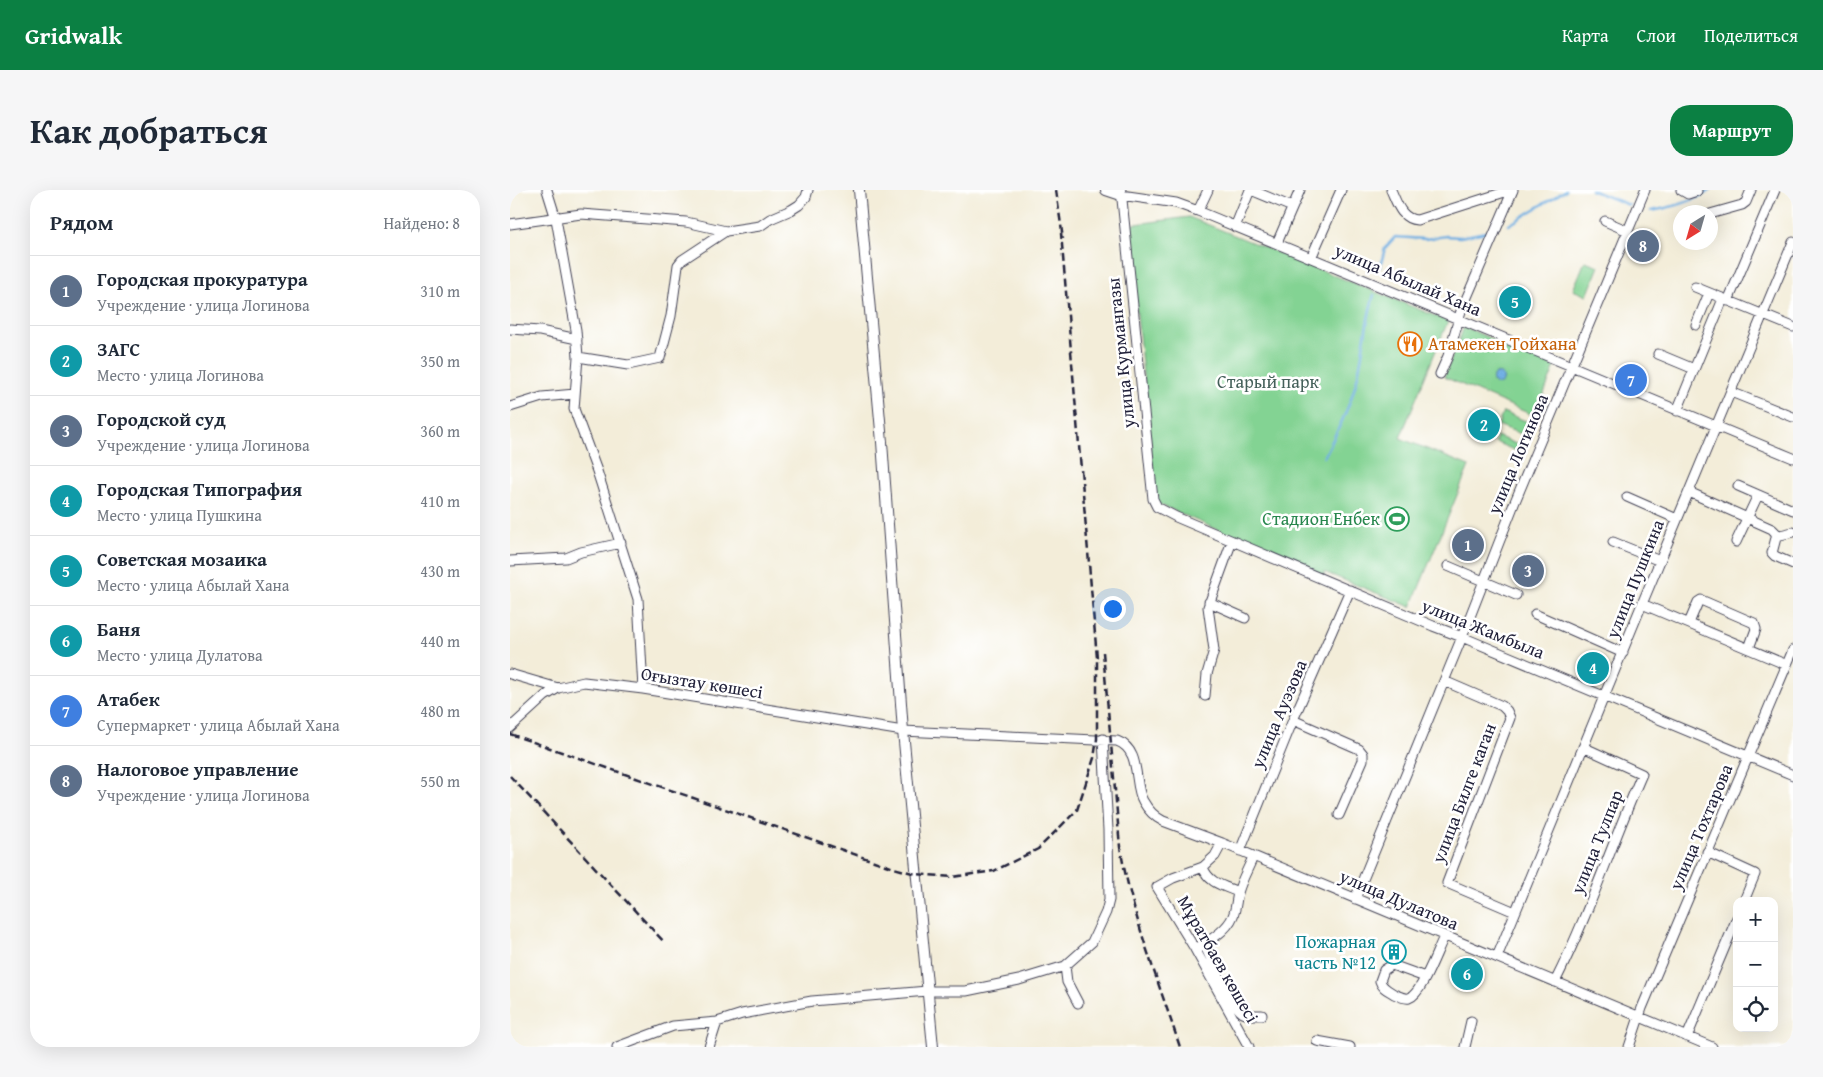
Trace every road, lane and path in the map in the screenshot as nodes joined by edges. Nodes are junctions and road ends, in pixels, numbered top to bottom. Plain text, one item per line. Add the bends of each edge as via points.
1 (547, 190) edge
2 (808, 190) edge
3 (859, 190) edge
4 (1106, 190) edge
5 (1208, 190) edge
6 (1250, 190) edge
7 (1300, 190) edge
8 (1341, 190) edge
9 (1391, 190) edge
10 (1512, 190) edge
11 (1646, 190) edge
12 (1681, 190) edge
13 (1697, 190) edge
14 (1752, 190) edge
15 (1775, 190) edge
16 (1121, 192) edge
17 (1292, 207) junction
18 (1198, 211) junction
19 (1718, 212) edge
20 (556, 218) junction
21 (1605, 221) dead end
22 (510, 224) edge
23 (1235, 227) junction
24 (726, 231) junction
25 (1628, 231) junction
26 (1793, 242) edge
27 (1277, 243) junction
28 (1311, 258) junction
29 (1695, 287) dead end
30 (1709, 293) junction
31 (1726, 300) junction
32 (1762, 315) junction
33 (1459, 319) junction
34 (1696, 326) dead end
35 (1793, 326) edge
36 (510, 329) edge
37 (577, 339) junction
38 (1658, 354) dead end
39 (578, 357) junction
40 (1572, 367) junction
41 (1694, 369) junction
42 (1440, 374) dead end
43 (1731, 392) junction
44 (575, 394) junction
45 (510, 407) edge
46 (1677, 411) junction
47 (1793, 417) edge
48 (1716, 426) junction
49 (1793, 458) edge
50 (1738, 486) dead end
51 (1689, 492) junction
52 (1758, 496) junction
53 (1627, 497) dead end
54 (1161, 510) joint
55 (1793, 510) edge
56 (1746, 517) junction
57 (1677, 519) junction
58 (1793, 532) edge
59 (1776, 536) junction
60 (1232, 540) junction
61 (1613, 542) dead end
62 (1736, 542) dead end
63 (621, 543) junction
64 (1660, 560) junction
65 (510, 561) edge
66 (1793, 564) edge
67 (1448, 566) dead end
68 (1484, 582) junction
69 (1350, 590) junction
70 (1516, 595) dead end
71 (1210, 602) junction
72 (1642, 604) junction
73 (1535, 614) dead end
74 (1245, 618) dead end
75 (1689, 623) junction
76 (1462, 637) junction
77 (1749, 648) junction
78 (1793, 650) edge
79 (1623, 652) junction
80 (1787, 665) junction
81 (510, 674) edge
82 (1444, 681) junction
83 (558, 688) junction
84 (643, 689) junction
85 (1205, 696) dead end
86 (1604, 696) junction
87 (1293, 720) junction
88 (510, 728) edge
89 (903, 731) junction
90 (1103, 739) junction
91 (1117, 741) joint
92 (1583, 747) junction
93 (1749, 756) junction
94 (1793, 775) edge
95 (1339, 815) dead end
96 (1222, 843) junction
97 (1240, 851) junction
98 (1707, 852) junction
99 (1253, 857) junction
100 (1203, 868) junction
101 (1238, 892) junction
102 (1746, 897) edge
103 (1355, 899) junction
104 (1516, 912) junction
105 (1733, 928) edge
106 (1444, 936) junction
107 (1204, 944) junction
108 (1194, 949) junction
109 (1497, 957) junction
110 (1065, 966) junction
111 (1425, 977) junction
112 (1555, 982) junction
113 (927, 991) junction
114 (1078, 1003) dead end
115 (1262, 1015) dead end
116 (1640, 1018) junction
117 (1471, 1021) dead end
118 (717, 1022) junction
119 (1687, 1037) junction
120 (1317, 1041) dead end
121 (617, 1047) edge
122 (708, 1047) edge
123 (933, 1047) edge
124 (1249, 1047) edge
125 (1350, 1047) edge
126 (1465, 1047) edge
127 (1630, 1047) edge
128 (1712, 1047) edge

1 - 20 street
2 - 24 street via 799,205 760,226
3 - 89 street
4 - 16 street
5 - 18 street
6 - 17 street
6 - 23 street
7 - 17 street
8 - 28 street
9 - 10 street via 1403,214 1408,219 1417,220
10 - 33 street
11 - 25 street, улица Логинова
12 - 13 street via 1688,194
14 - 19 street via 1742,205
15 - 31 street
16 - 18 street, улица Абылай Хана
16 - 54 street, улица Курмангазы via 1152,500
17 - 27 street
18 - 23 street, улица Абылай Хана
20 - 22 street
20 - 24 street via 581,214 637,218 686,222
20 - 37 street
21 - 25 street
23 - 27 street, улица Абылай Хана
24 - 39 street via 678,265 671,316 660,358 628,364
25 - 40 street, улица Логинова
26 - 32 street, улица Пушкина
27 - 28 street, улица Абылай Хана
28 - 33 street, улица Абылай Хана
29 - 30 street
30 - 31 street
30 - 34 street
31 - 32 street
31 - 41 street
32 - 35 street
32 - 43 street, улица Пушкина
33 - 40 street, улица Абылай Хана
33 - 42 street
36 - 37 street
37 - 39 street
38 - 41 street
39 - 44 street
40 - 46 street, улица Абылай Хана
40 - 68 street, улица Логинова
41 - 46 street
43 - 47 street
43 - 48 street, улица Пушкина
44 - 45 street via 542,396
44 - 63 street via 574,409
46 - 48 street, улица Абылай Хана
48 - 49 street, улица Абылай Хана
48 - 51 street, улица Пушкина
50 - 52 street
51 - 56 street
51 - 57 street, улица Пушкина
52 - 55 street
52 - 56 street
53 - 57 street
54 - 60 street, улица Жамбыла
56 - 59 street via 1772,529
56 - 62 street
57 - 64 street, улица Пушкина
58 - 59 street
59 - 66 street via 1772,553
60 - 69 street, улица Жамбыла
60 - 71 street
61 - 64 street
63 - 65 street via 566,558
63 - 84 street via 638,599
64 - 72 street, улица Пушкина
67 - 68 street
68 - 70 street
68 - 76 street, улица Логинова
69 - 76 street, улица Жамбыла
69 - 87 street, улица Ауэзова
71 - 74 street
71 - 85 street via 1214,650 1206,674
72 - 75 street
72 - 79 street, улица Пушкина
73 - 79 street
75 - 77 street
75 - 77 street via 1701,600 1754,623 1756,629
76 - 82 street, улица Логинова
76 - 86 street, улица Жамбыла
77 - 80 street
78 - 80 street, улица Тохтарова
79 - 86 street, улица Пушкина
80 - 93 street, улица Тохтарова
81 - 83 street
82 - 103 street, улица Логинова
82 - 104 street, улица Билге каган via 1502,706 1510,718 1448,883
83 - 84 street, Оғызтау көшесі via 584,682
83 - 88 street, Оғызтау көшесі
84 - 89 street, Оғызтау көшесі
86 - 92 street, улица Пушкина
86 - 93 street, улица Жамбыла
87 - 95 street via 1364,754
87 - 97 street, улица Ауэзова
89 - 90 street, Оғызтау көшесі
89 - 113 street
90 - 91 street, Оғызтау көшесі
90 - 110 street via 1108,900 1092,942
91 - 96 street, улица Дулатова via 1125,745 1133,758 1141,797 1155,816
92 - 104 street, улица Пушкина
92 - 112 street, улица Тулпар via 1642,774
93 - 94 street, улица Жамбыла
93 - 98 street, улица Тохтарова
96 - 97 street, улица Дулатова
96 - 100 street
97 - 99 street, улица Дулатова
98 - 102 street via 1755,874
98 - 116 street, улица Тохтарова
99 - 101 street
99 - 103 street, улица Дулатова
100 - 101 street via 1213,882
100 - 108 street, Мұратбаев көшесі via 1157,887
101 - 107 street via 1236,908 1227,927
103 - 106 street, улица Дулатова
104 - 109 street, улица Пушкина
105 - 119 street
106 - 109 street, улица Дулатова
106 - 111 street
107 - 108 street
107 - 115 street via 1220,978 1242,1012
108 - 124 street, Мұратбаев көшесі
109 - 112 street, улица Дулатова
110 - 113 street via 966,991
110 - 114 street
111 - 111 street via 1414,995 1407,998 1384,987 1380,981 1384,970 1392,965
112 - 116 street, улица Дулатова
113 - 118 street via 812,1001
113 - 123 street
116 - 119 street, улица Дулатова
116 - 127 street, улица Тохтарова
117 - 126 street
118 - 121 street via 672,1026
118 - 122 street
119 - 128 street, улица Дулатова
120 - 125 street

